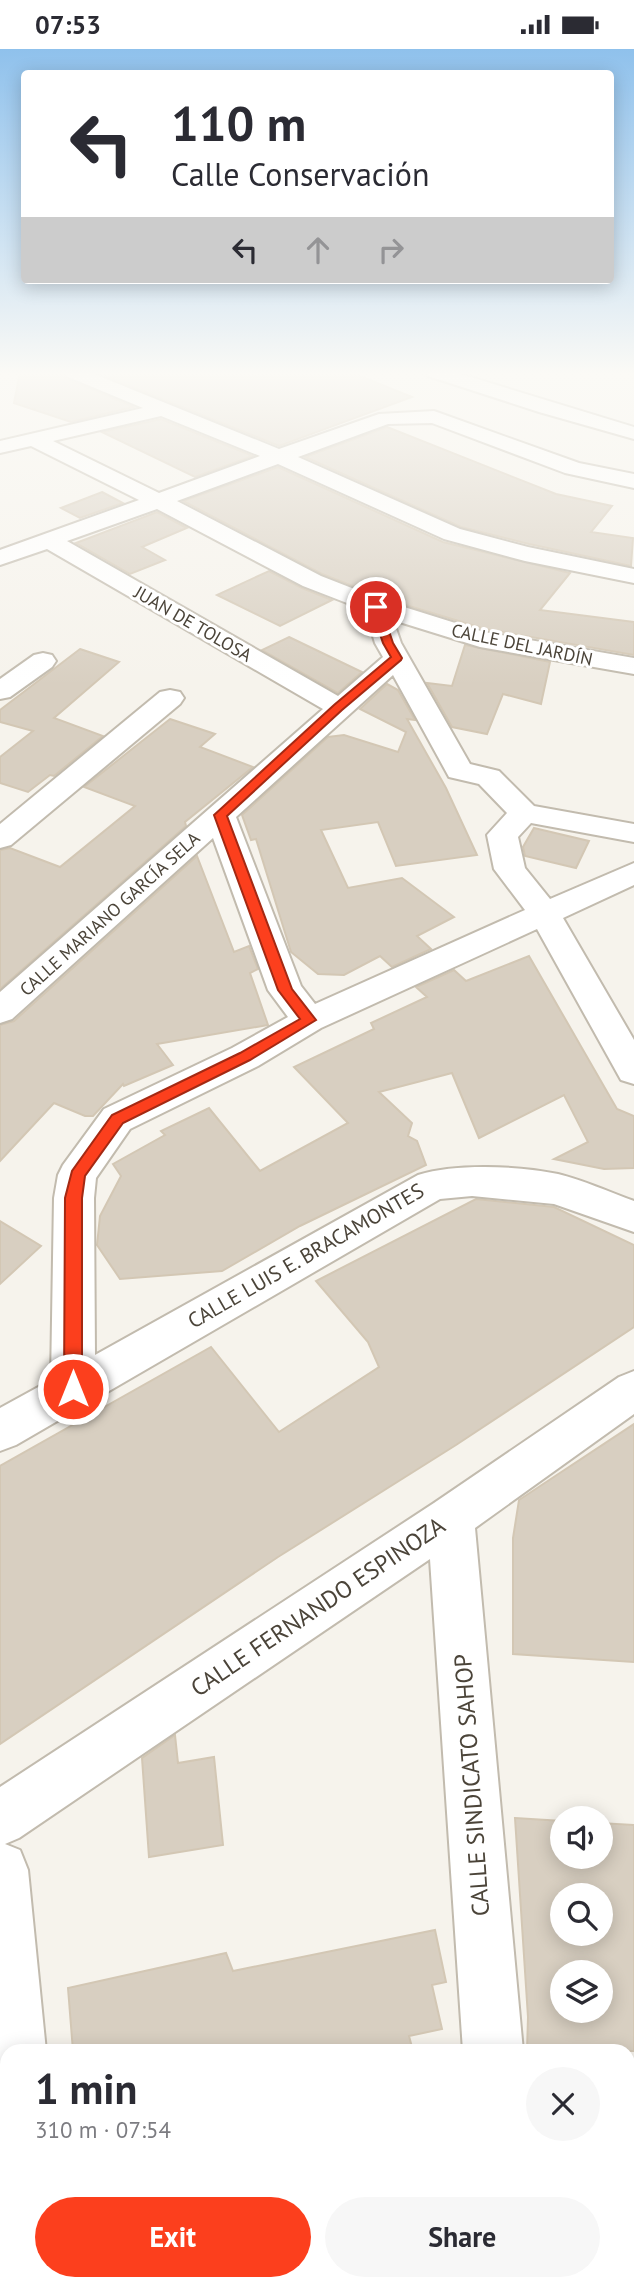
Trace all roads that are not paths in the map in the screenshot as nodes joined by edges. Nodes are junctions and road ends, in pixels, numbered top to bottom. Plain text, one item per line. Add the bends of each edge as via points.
1 (109, 477) edge
2 (220, 477) edge
3 (322, 477) edge
4 (539, 477) edge
5 (613, 477) edge
6 (634, 481) edge
7 (157, 500) junction
8 (634, 501) edge
9 (48, 540) junction
10 (0, 558) edge
11 (634, 576) edge
12 (376, 607) junction
13 (397, 658) junction
14 (43, 661) dead end
15 (634, 666) edge
16 (0, 691) edge
17 (170, 698) dead end
18 (338, 707) junction
19 (524, 813) junction
20 (12, 814) edge
21 (220, 815) junction
22 (634, 833) edge
23 (0, 839) edge
24 (634, 873) edge
25 (544, 913) junction
26 (0, 1011) edge
27 (309, 1020) junction
28 (634, 1071) edge
29 (634, 1217) edge
30 (73, 1389) junction
31 (634, 1390) edge
32 (0, 1431) edge
33 (451, 1518) junction
34 (0, 1819) edge
35 (0, 1870) edge
36 (15, 2044) edge
37 (492, 2044) edge

1 - 7 street, CALLE DEL JARDÍN
2 - 7 street
3 - 11 street via 452,534
4 - 8 street
5 - 6 street
7 - 9 street
7 - 12 street, CALLE DEL JARDÍN via 312,581
9 - 10 street
9 - 18 street, JUAN DE TOLOSA
12 - 13 street
12 - 15 street, CALLE DEL JARDÍN via 480,639
13 - 18 street, CALLE MARIANO GARCÍA SELA
13 - 19 street via 459,771 489,777
14 - 16 street
17 - 20 street
18 - 21 street, CALLE MARIANO GARCÍA SELA
19 - 22 street
19 - 25 street via 502,835 509,869
20 - 23 street
21 - 26 street, CALLE MARIANO GARCÍA SELA
21 - 27 street via 285,990
24 - 25 street
25 - 27 street
25 - 28 street
27 - 30 street via 245,1057 117,1119 77,1175
29 - 30 street, CALLE LUIS E. BRACAMONTES via 558,1189 472,1181 432,1185
30 - 32 street, CALLE LUIS E. BRACAMONTES
31 - 33 street, CALLE FERNANDO ESPINOZA
33 - 34 street, CALLE FERNANDO ESPINOZA
33 - 37 street, CALLE SINDICATO SAHOP
35 - 36 street

